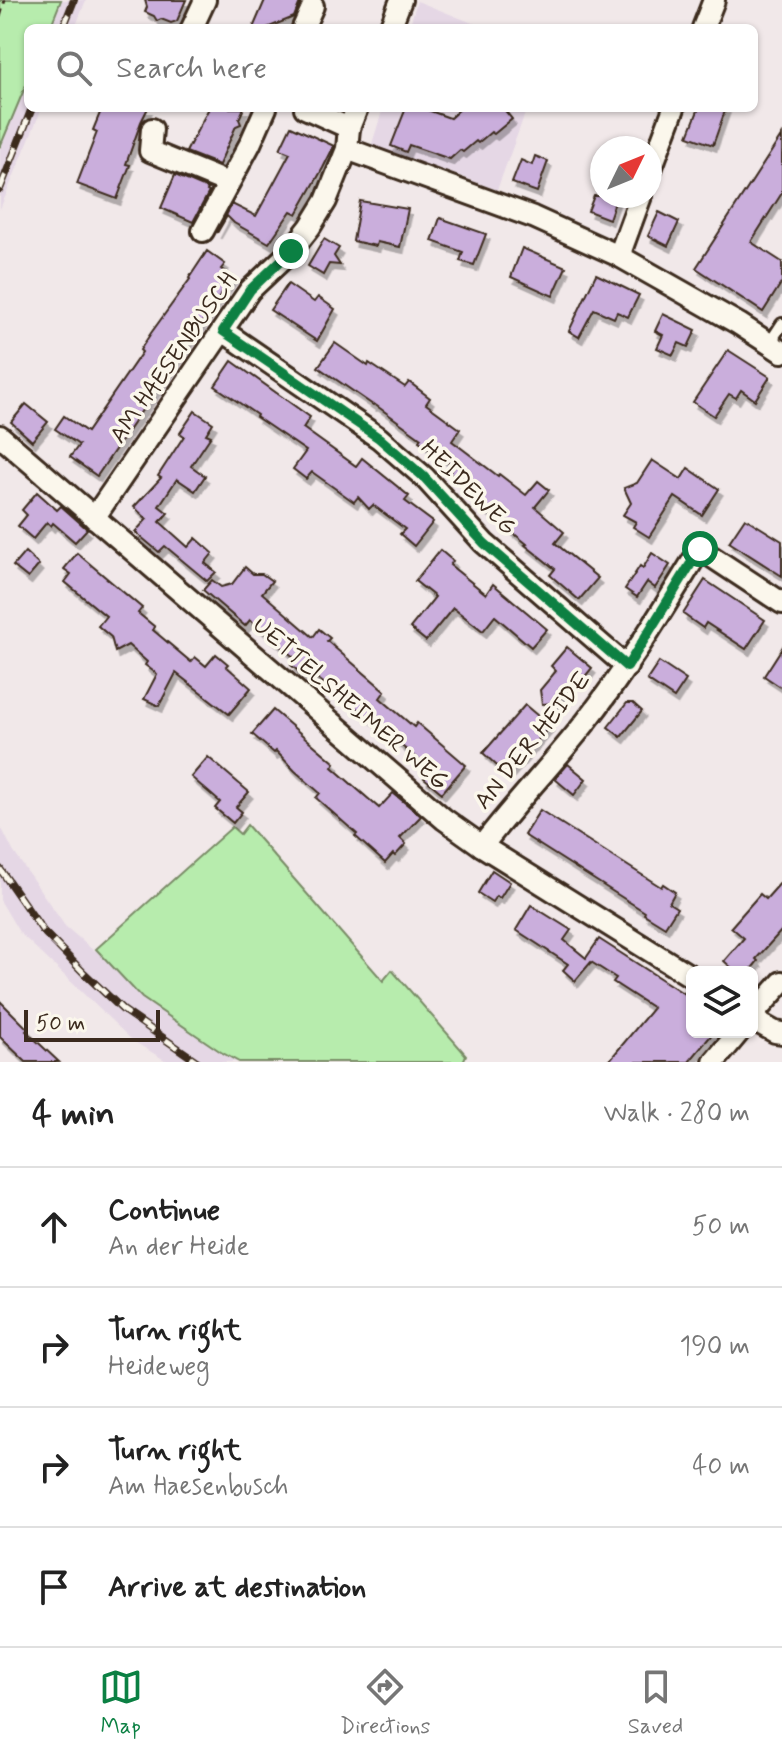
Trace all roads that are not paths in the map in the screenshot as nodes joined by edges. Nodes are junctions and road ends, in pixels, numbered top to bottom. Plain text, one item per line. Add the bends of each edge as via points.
1 (205, 0) edge
2 (401, 0) edge
3 (714, 0) edge
4 (313, 6) dead end
5 (194, 24) edge
6 (305, 24) edge
7 (392, 24) edge
8 (705, 24) edge
9 (264, 112) edge
10 (314, 112) edge
11 (355, 112) edge
12 (672, 112) edge
13 (349, 128) junction
14 (152, 129) dead end
15 (662, 140) edge
16 (347, 149) junction
17 (228, 183) junction
18 (637, 208) edge
19 (203, 231) dead end
20 (619, 256) junction
21 (782, 324) edge
22 (223, 331) junction
23 (776, 348) edge
24 (0, 436) edge
25 (94, 518) junction
26 (782, 603) edge
27 (627, 667) junction
28 (482, 846) junction
29 (686, 973) edge
30 (782, 982) edge
31 (758, 1011) edge
32 (758, 1022) edge
33 (782, 1033) edge
34 (734, 1038) edge
35 (714, 1062) edge

1 - 5 street
2 - 7 street
3 - 8 street
4 - 6 street
9 - 17 street
10 - 13 street
11 - 13 street, AM HAESENBUSCH
12 - 15 street
13 - 16 street, AM HAESENBUSCH
14 - 17 street via 150,151
16 - 20 street via 533,217
16 - 22 street, AM HAESENBUSCH via 310,227 250,290
17 - 19 street
18 - 20 street
20 - 23 street
21 - 23 lane
22 - 25 street, AM HAESENBUSCH
22 - 27 street, HEIDEWEG via 379,438 424,477 484,543
24 - 25 street, UETTELSHEIMER WEG
25 - 28 street, UETTELSHEIMER WEG
26 - 27 street, AN DER HEIDE via 700,549
27 - 28 street, AN DER HEIDE
28 - 29 street, UETTELSHEIMER WEG
30 - 31 street
32 - 33 street
34 - 35 street

